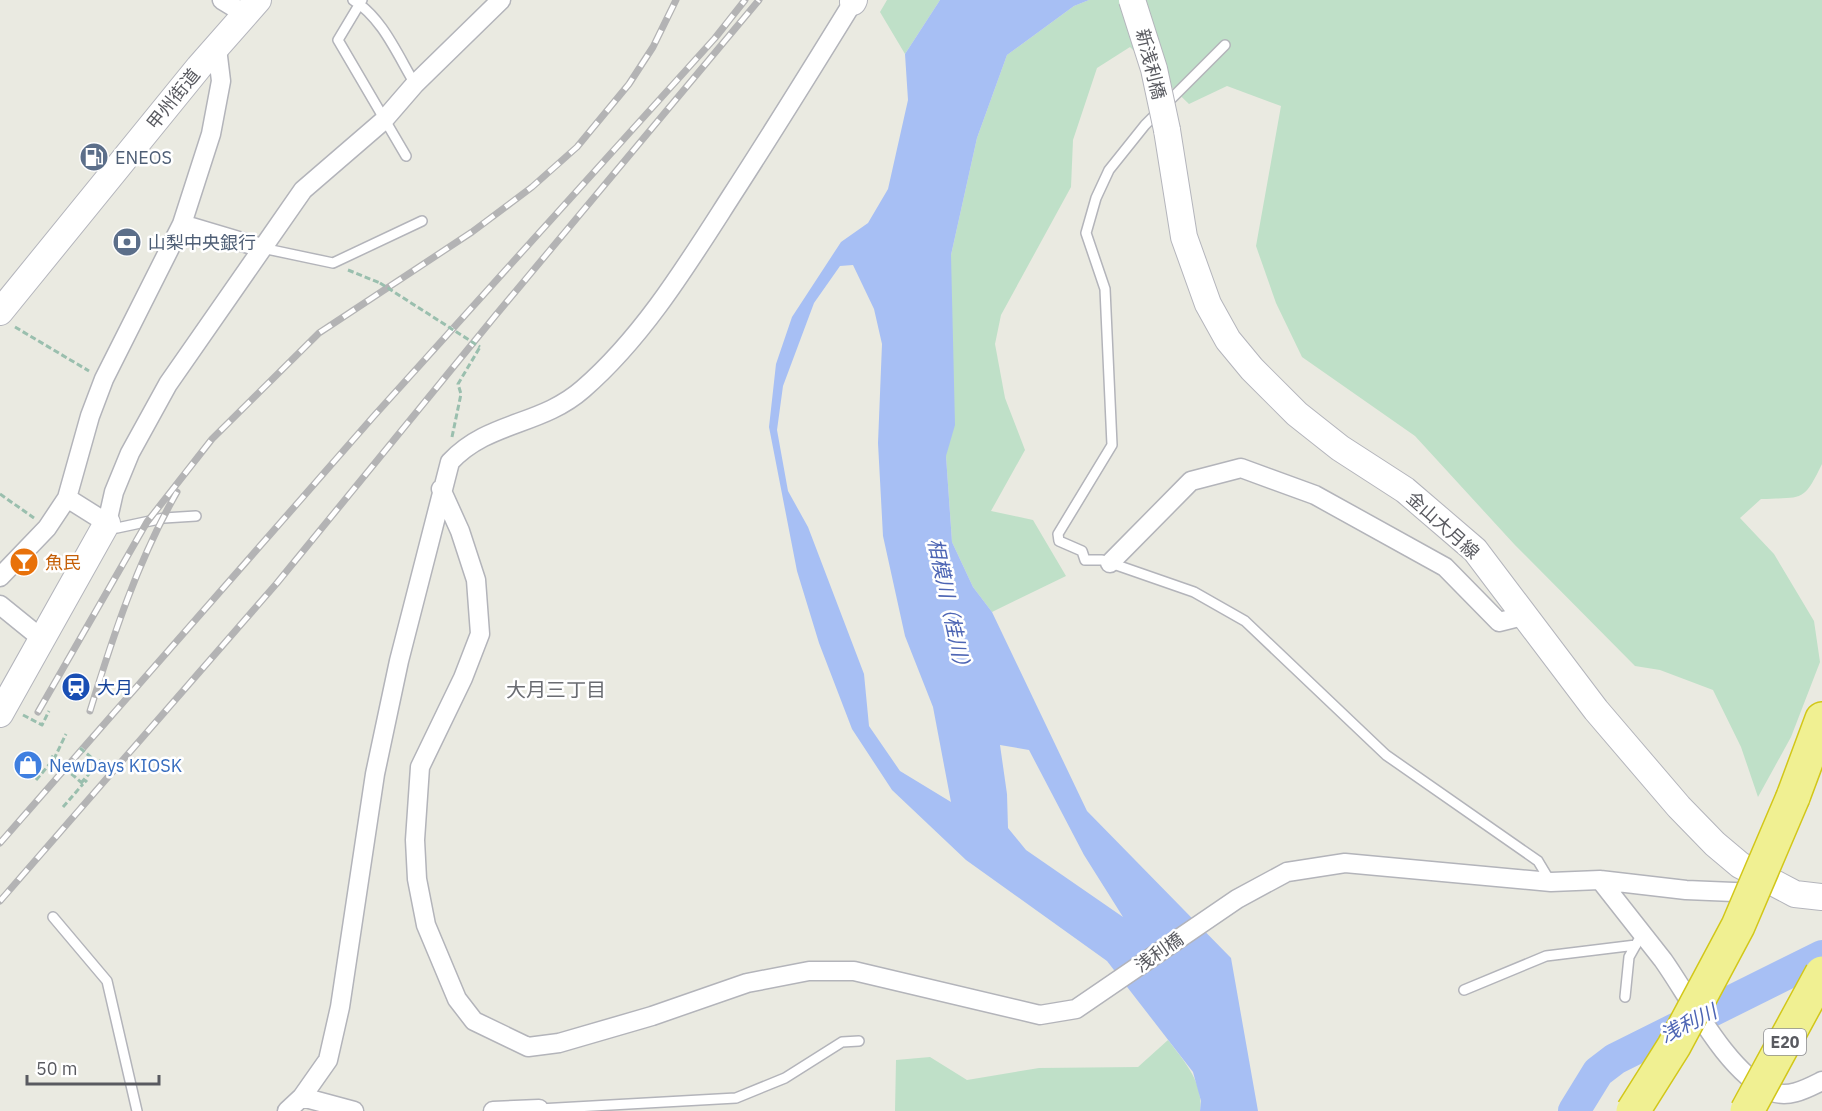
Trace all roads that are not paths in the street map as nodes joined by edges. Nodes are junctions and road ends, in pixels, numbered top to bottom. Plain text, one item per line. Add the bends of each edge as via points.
1 (222, 0) edge
2 (501, 0) edge
3 (1132, 0) edge
4 (358, 1) edge
5 (854, 1) edge
6 (251, 7) edge
7 (1225, 45) dead end
8 (217, 48) junction
9 (415, 84) junction
10 (386, 118) junction
11 (1167, 130) joint
12 (406, 156) dead end
13 (422, 221) dead end
14 (182, 224) junction
15 (262, 248) junction
16 (4, 318) edge
17 (441, 489) junction
18 (67, 498) junction
19 (196, 516) dead end
20 (107, 524) junction
21 (1110, 563) junction
22 (0, 577) edge
23 (0, 605) edge
24 (1523, 616) junction
25 (42, 639) junction
26 (10, 713) edge
27 (1822, 719) edge
28 (1600, 880) junction
29 (1551, 882) junction
30 (1796, 894) junction
31 (1822, 897) edge
32 (54, 917) dead end
33 (1639, 939) junction
34 (1822, 973) edge
35 (1464, 990) dead end
36 (1625, 997) dead end
37 (859, 1041) dead end
38 (1822, 1081) edge
39 (302, 1097) junction
40 (539, 1109) joint
41 (137, 1111) edge
42 (287, 1111) edge
43 (354, 1111) edge
44 (493, 1111) edge
45 (1633, 1111) edge
46 (1747, 1111) edge

1 - 6 street
2 - 9 street
3 - 11 main road, 新浅利橋, bridge via 1154,69
4 - 9 lane via 381,28
4 - 10 lane via 338,40
5 - 17 street via 692,259 609,364 563,405 465,446 450,462
6 - 8 main road, 甲州街道
7 - 21 lane via 1145,125 1109,170 1086,233 1105,289 1112,445 1058,534 1059,541 1082,551 1085,561
8 - 14 street via 221,81 211,134
8 - 16 main road, 甲州街道
9 - 10 street
10 - 12 lane
10 - 15 street via 303,190
11 - 24 main road, 金山大月線 via 1184,237 1208,304 1228,340 1297,414 1340,448 1405,490 1475,550
13 - 15 lane via 333,263
14 - 15 street
14 - 18 street via 104,379
15 - 20 street via 168,384 130,453 114,492
17 - 29 street, 浅利橋 via 476,580 480,634 420,767 415,840 417,879 426,925 457,999 474,1021 528,1047 559,1043 652,1016 747,983 809,972 854,971 1040,1015 1076,1009 1232,903 1287,872 1345,863
17 - 39 street via 375,774 340,1007 328,1060
18 - 20 street
18 - 22 street via 47,528
19 - 20 lane via 117,528
20 - 25 main road
21 - 24 street via 1191,481 1241,468 1315,495 1445,567 1499,622
21 - 29 lane via 1194,592 1245,621 1386,755 1538,861
23 - 25 street
24 - 30 main road, 金山大月線 via 1679,807 1740,865
25 - 26 main road
27 - 45 highway, bridge via 1738,926 1674,1046
28 - 29 street, 浅利橋
28 - 30 street, 浅利橋 via 1710,892
28 - 33 street
30 - 31 main road, 金山大月線
32 - 41 lane via 107,981
33 - 35 lane via 1546,956
33 - 36 lane via 1629,957
33 - 38 street via 1733,1063 1769,1090 1784,1094 1803,1091
34 - 46 highway, E20, bridge
37 - 40 lane via 842,1042 785,1078 736,1098
39 - 42 street
39 - 43 street
40 - 44 street

